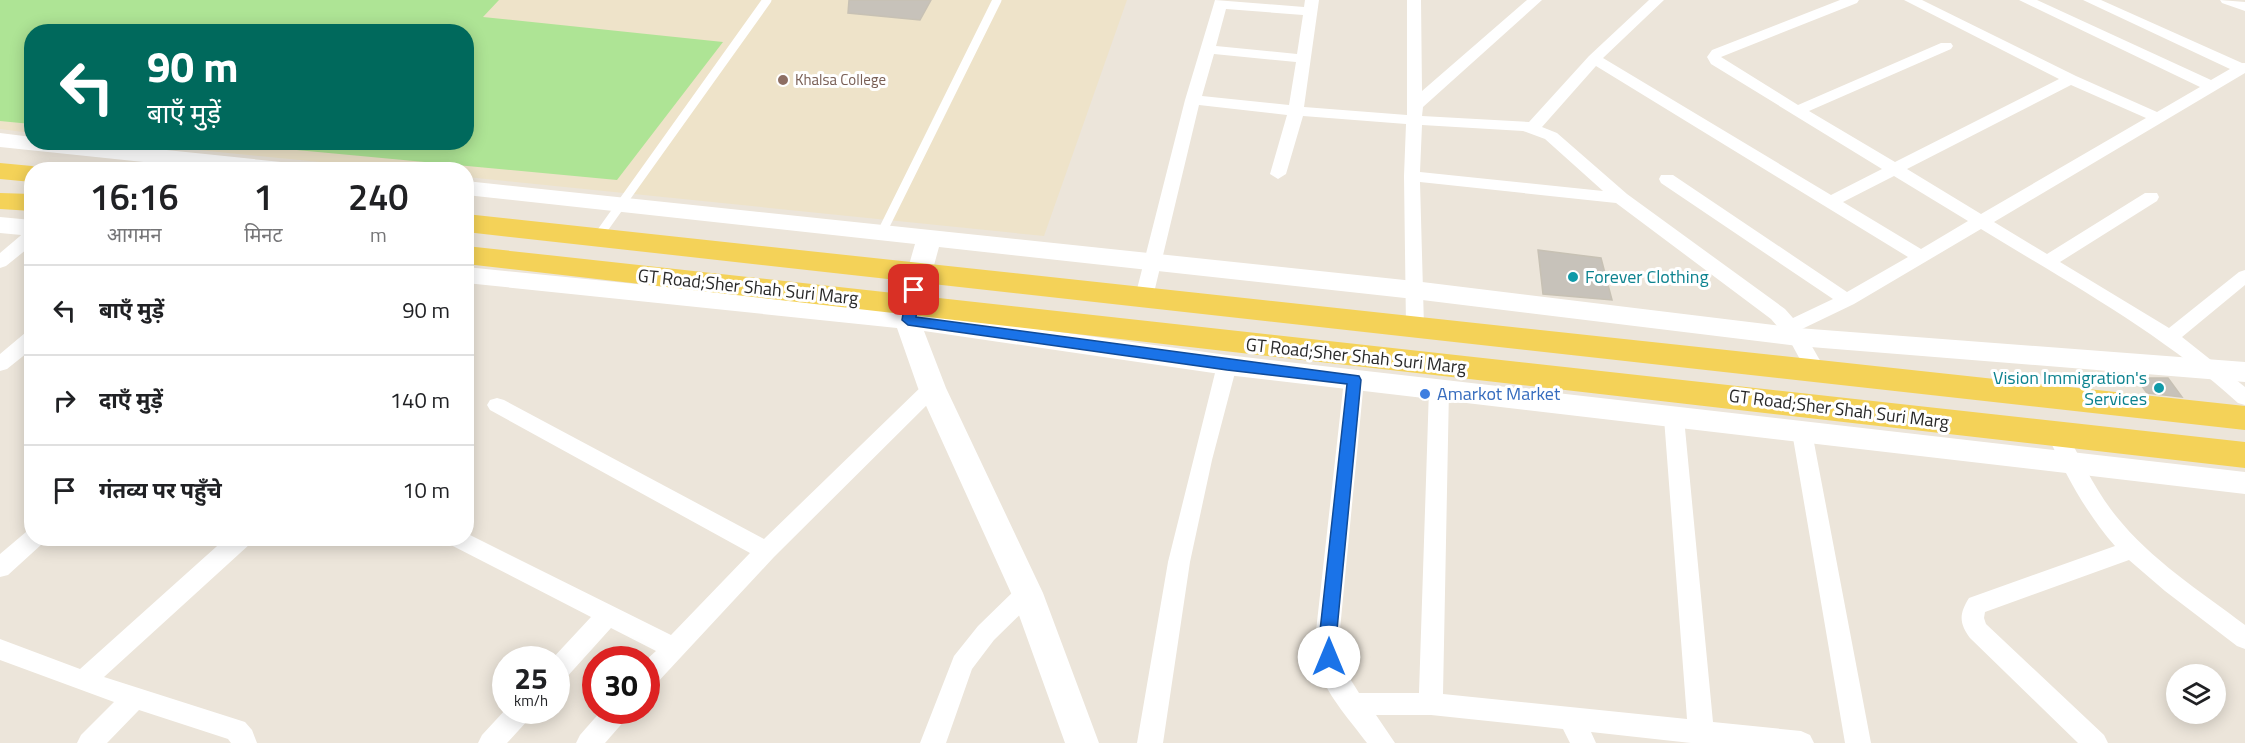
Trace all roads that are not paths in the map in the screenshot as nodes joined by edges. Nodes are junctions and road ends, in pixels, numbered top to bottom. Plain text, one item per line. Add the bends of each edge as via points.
1 (767, 0) edge
2 (997, 0) edge
3 (1414, 0) edge
4 (1535, 0) edge
5 (1657, 0) edge
6 (1852, 0) edge
7 (1911, 0) edge
8 (2026, 0) edge
9 (2090, 0) edge
10 (2227, 0) edge
11 (1221, 2) edge
12 (1312, 6) edge
13 (2245, 7) edge
14 (1946, 46) dead end
15 (1207, 49) junction
16 (1305, 59) junction
17 (1594, 59) junction
18 (2244, 68) edge
19 (2071, 79) junction
20 (2211, 87) junction
21 (1193, 100) junction
22 (1797, 111) junction
23 (1296, 112) junction
24 (1415, 114) junction
25 (2157, 118) junction
26 (1533, 128) junction
27 (0, 140) edge
28 (24, 142) edge
29 (97, 150) edge
30 (213, 162) edge
31 (1896, 169) junction
32 (0, 171) edge
33 (24, 173) edge
34 (1278, 174) dead end
35 (1412, 176) junction
36 (1667, 179) dead end
37 (474, 189) edge
38 (1621, 198) junction
39 (2151, 198) dead end
40 (0, 201) edge
41 (24, 202) edge
42 (1830, 202) junction
43 (622, 204) junction
44 (1981, 222) junction
45 (474, 224) edge
46 (0, 225) edge
47 (24, 227) edge
48 (882, 232) junction
49 (597, 238) junction
50 (929, 238) junction
51 (24, 242) edge
52 (474, 256) edge
53 (1921, 257) junction
54 (0, 262) edge
55 (1152, 262) junction
56 (2047, 262) junction
57 (918, 274) junction
58 (474, 276) edge
59 (2245, 276) edge
60 (1414, 290) junction
61 (1144, 297) junction
62 (1847, 300) junction
63 (909, 313) junction
64 (1415, 327) junction
65 (1795, 332) junction
66 (2170, 338) junction
67 (24, 344) edge
68 (0, 364) edge
69 (1227, 365) junction
70 (2216, 370) junction
71 (1816, 371) junction
72 (2245, 372) edge
73 (1354, 380) junction
74 (932, 388) junction
75 (1439, 389) junction
76 (2245, 398) edge
77 (497, 405) dead end
78 (1674, 418) junction
79 (2245, 418) edge
80 (1802, 432) junction
81 (2056, 434) junction
82 (2245, 455) edge
83 (2071, 464) junction
84 (2245, 483) edge
85 (25, 546) edge
86 (233, 546) edge
87 (472, 546) edge
88 (2133, 549) junction
89 (765, 551) junction
90 (0, 568) edge
91 (1027, 593) junction
92 (607, 616) junction
93 (2245, 639) edge
94 (673, 648) junction
95 (0, 649) edge
96 (570, 656) edge
97 (660, 662) edge
98 (83, 681) junction
99 (135, 698) junction
100 (1352, 704) junction
101 (1431, 704) junction
102 (1571, 720) junction
103 (508, 724) edge
104 (606, 724) edge
105 (1701, 732) junction
106 (90, 743) edge
107 (244, 743) edge
108 (491, 743) edge
109 (589, 743) edge
110 (933, 743) edge
111 (1082, 743) edge
112 (1150, 743) edge
113 (1382, 743) edge
114 (1583, 743) edge
115 (1801, 743) edge
116 (1858, 743) edge
117 (2095, 743) edge

1 - 43 lane
2 - 48 lane
3 - 24 street
4 - 24 street
5 - 17 street
6 - 22 street via 1714,55 1716,61
7 - 19 street
8 - 20 street
9 - 18 street
10 - 13 street
11 - 12 street
11 - 15 street
12 - 16 street
14 - 22 street
15 - 16 street
15 - 21 street
16 - 23 street
17 - 26 street
17 - 42 street
18 - 20 street
19 - 25 street
19 - 31 street
20 - 25 street
21 - 23 street
21 - 55 street
22 - 31 street
23 - 24 street
23 - 34 street
24 - 26 street
24 - 35 street
25 - 44 street
26 - 38 street via 1551,136
27 - 28 main road
29 - 30 main road
31 - 42 street
31 - 44 street
32 - 33 main road
35 - 38 street
35 - 60 street
36 - 62 street
37 - 43 main road
38 - 65 street via 1770,308
39 - 56 street
40 - 41 main road
42 - 53 street
43 - 48 main road
43 - 49 lane
44 - 53 street
44 - 56 street
45 - 49 main road, GT Road;Sher Shah Suri Marg
46 - 47 main road
48 - 50 main road
49 - 57 main road, GT Road;Sher Shah Suri Marg
50 - 55 main road
50 - 57 main road
51 - 54 street
52 - 63 main road, GT Road;Sher Shah Suri Marg
53 - 62 street
55 - 60 main road
55 - 61 street
56 - 66 street
57 - 61 main road, GT Road;Sher Shah Suri Marg
57 - 63 main road
58 - 63 main road
59 - 66 street
60 - 64 street
60 - 65 main road
61 - 64 main road, GT Road;Sher Shah Suri Marg
62 - 65 street
63 - 69 main road
63 - 74 main road via 914,344
63 - 81 main road, GT Road;Sher Shah Suri Marg via 1663,388
64 - 71 main road, GT Road;Sher Shah Suri Marg
65 - 70 main road
65 - 71 street
66 - 70 street
67 - 68 street
69 - 73 main road
69 - 112 street via 1179,562
70 - 72 main road
70 - 76 street
71 - 79 main road, GT Road;Sher Shah Suri Marg
73 - 75 main road
73 - 100 street via 1327,640 1332,672
74 - 89 street
74 - 91 main road
75 - 78 main road
75 - 101 street
77 - 89 street
78 - 80 main road
78 - 105 street
80 - 83 main road
80 - 116 street
81 - 82 main road, GT Road;Sher Shah Suri Marg
81 - 83 street
83 - 84 main road
83 - 88 street via 2109,523
85 - 90 street
86 - 98 street
87 - 92 street
88 - 93 street
88 - 117 street via 1977,606 1972,613 1971,623 1978,631
89 - 94 street
91 - 110 street via 986,633 962,664
91 - 111 main road
92 - 94 street
92 - 96 street
94 - 97 street
95 - 98 street
98 - 99 street
99 - 106 street
99 - 107 street via 236,730
100 - 101 street
100 - 113 street
101 - 102 street
102 - 105 street
102 - 114 street
103 - 108 street
104 - 109 street
105 - 115 street

